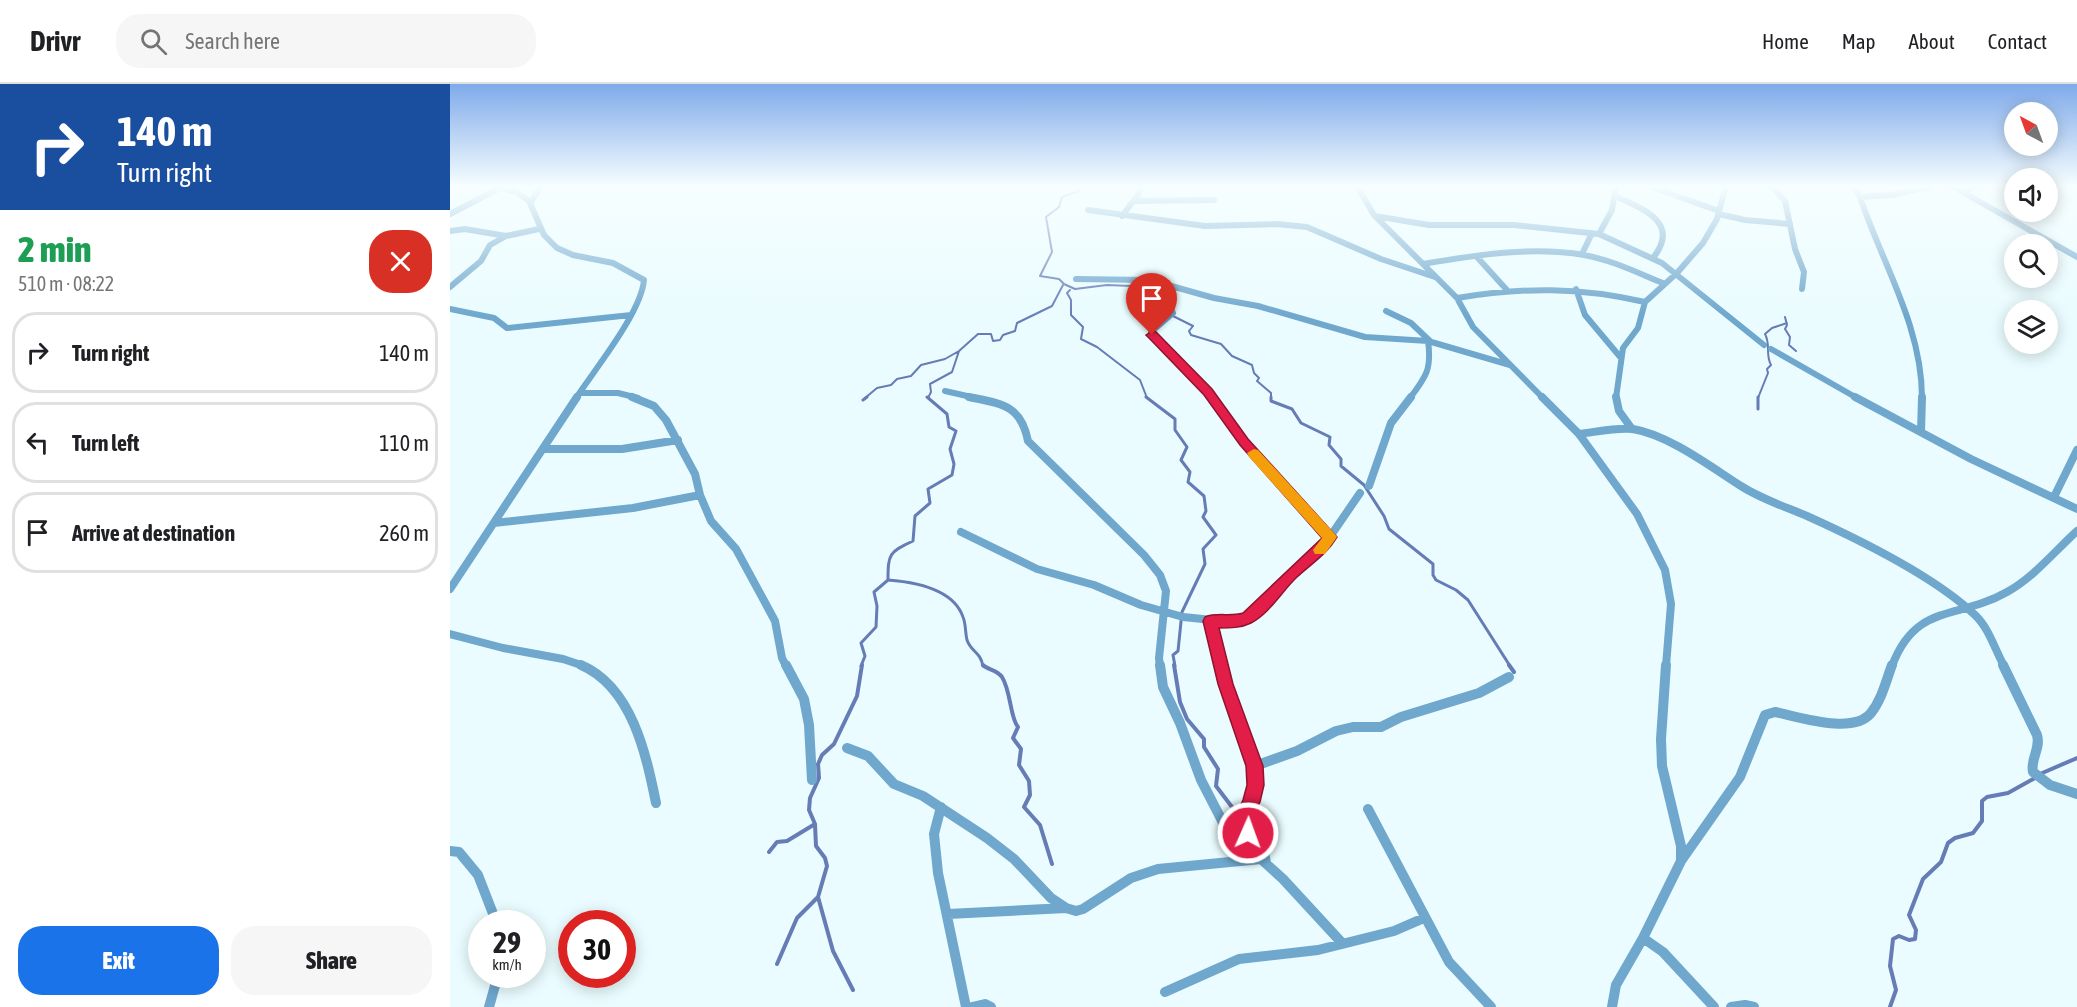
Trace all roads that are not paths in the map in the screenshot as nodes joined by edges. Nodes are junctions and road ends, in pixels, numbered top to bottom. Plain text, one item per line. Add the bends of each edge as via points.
1 (476, 229) edge
2 (539, 229) joint
3 (1312, 229) edge
4 (1388, 229) edge
5 (1551, 229) edge
6 (1598, 229) edge
7 (1663, 229) edge
8 (1710, 229) edge
9 (1791, 229) edge
10 (1873, 229) edge
11 (2028, 229) edge
12 (1595, 234) junction
13 (506, 236) junction
14 (1582, 254) junction
15 (1477, 257) junction
16 (2077, 257) edge
17 (1653, 258) junction
18 (1423, 264) junction
19 (1677, 273) junction
20 (1439, 278) junction
21 (1076, 279) dead end
22 (1663, 283) junction
23 (450, 287) edge
24 (1173, 287) junction
25 (1506, 289) junction
26 (1576, 289) junction
27 (1802, 289) dead end
28 (1457, 298) junction
29 (1645, 302) junction
30 (450, 309) edge
31 (1386, 311) dead end
32 (632, 315) junction
33 (1429, 341) junction
34 (1621, 358) junction
35 (1510, 365) junction
36 (945, 391) dead end
37 (581, 393) junction
38 (1632, 429) junction
39 (1921, 432) junction
40 (1579, 434) junction
41 (678, 440) junction
42 (544, 449) junction
43 (2077, 450) edge
44 (1370, 486) dead end
45 (1360, 493) dead end
46 (700, 495) junction
47 (2054, 497) junction
48 (2077, 509) edge
49 (494, 523) junction
50 (2077, 531) edge
51 (962, 532) dead end
52 (1330, 537) junction
53 (450, 589) edge
54 (1965, 607) junction
55 (1164, 611) junction
56 (1210, 621) junction
57 (450, 634) edge
58 (1509, 677) dead end
59 (847, 748) dead end
60 (1255, 766) junction
61 (812, 780) dead end
62 (2077, 794) edge
63 (656, 803) dead end
64 (941, 807) junction
65 (1368, 810) dead end
66 (450, 851) edge
67 (1263, 861) junction
68 (1681, 861) junction
69 (1066, 909) junction
70 (492, 910) edge
71 (948, 914) junction
72 (1424, 918) junction
73 (1643, 938) junction
74 (1342, 943) junction
75 (494, 988) edge
76 (1166, 992) dead end
77 (489, 1007) edge
78 (966, 1007) edge
79 (972, 1007) edge
80 (991, 1007) edge
81 (1491, 1007) edge
82 (1612, 1007) edge
83 (1714, 1007) edge
84 (1731, 1007) edge
85 (1754, 1007) edge

1 - 13 street via 487,235
2 - 13 street
2 - 32 street via 566,253 606,261 644,280
3 - 20 street via 1381,259
4 - 18 street
5 - 12 street
6 - 12 street
7 - 17 street via 1664,246
8 - 19 street
9 - 27 street via 1804,272
10 - 39 street via 1919,357 1923,383
11 - 16 street
12 - 14 street
12 - 17 street
13 - 23 street via 490,245 481,261
14 - 15 street
14 - 22 street
15 - 18 street
15 - 25 street
17 - 19 street
18 - 20 street
19 - 22 street
19 - 39 street via 1794,364
20 - 28 street
21 - 24 street via 1133,279
22 - 29 street
24 - 33 street via 1365,337
24 - 52 street via 1169,304 1173,313 1152,335 1208,392 1244,442
25 - 26 street
25 - 28 street
26 - 29 street
26 - 34 street via 1585,315
28 - 35 street via 1473,327
29 - 34 street via 1638,328 1623,348
30 - 32 street via 494,318 507,328
31 - 33 street via 1407,318
32 - 37 street
33 - 35 street
33 - 44 street via 1426,375 1391,423
34 - 38 street via 1616,407
35 - 40 street
36 - 55 street via 995,403 1021,418 1028,441 1160,575 1166,591
37 - 41 street via 618,393 642,399 660,413
37 - 42 street
38 - 40 street
38 - 54 street via 1671,444 1715,467 1742,487 1859,542 1938,586
39 - 47 street
40 - 68 street via 1621,489 1665,570 1671,604 1662,766
41 - 42 street via 622,449
41 - 46 street via 695,474
42 - 49 street
43 - 47 street
45 - 52 street
46 - 49 street via 635,508
46 - 61 street via 711,522 741,556 775,621 782,658 804,699
47 - 48 street
49 - 53 street
50 - 54 street via 2005,593
51 - 55 street via 1037,569
52 - 56 street via 1247,618
54 - 62 street via 1989,634 2037,735 2040,750 2032,767 2034,773 2042,781
54 - 68 street via 1922,622 1906,637 1874,710 1861,721 1845,724 1775,712 1765,715 1740,777
55 - 56 street
55 - 67 street via 1159,658 1163,687 1227,832 1233,842
56 - 60 street via 1225,684
57 - 63 street via 578,663 597,673 630,718 644,749
58 - 60 street via 1479,693 1410,714 1382,727 1336,731
59 - 64 street via 868,756 894,784
60 - 67 street via 1251,802 1242,820 1264,852
64 - 69 street via 1014,859
64 - 71 street via 934,834
65 - 72 street
66 - 70 street via 459,852 478,875
67 - 69 street via 1158,870 1131,878 1083,909
67 - 74 street
68 - 73 street
69 - 71 street
71 - 78 street
72 - 74 street via 1394,932
72 - 81 street via 1449,962
73 - 82 street via 1616,985
73 - 83 street via 1663,952
74 - 76 street via 1318,950 1239,959
75 - 77 street
79 - 80 street
84 - 85 street

